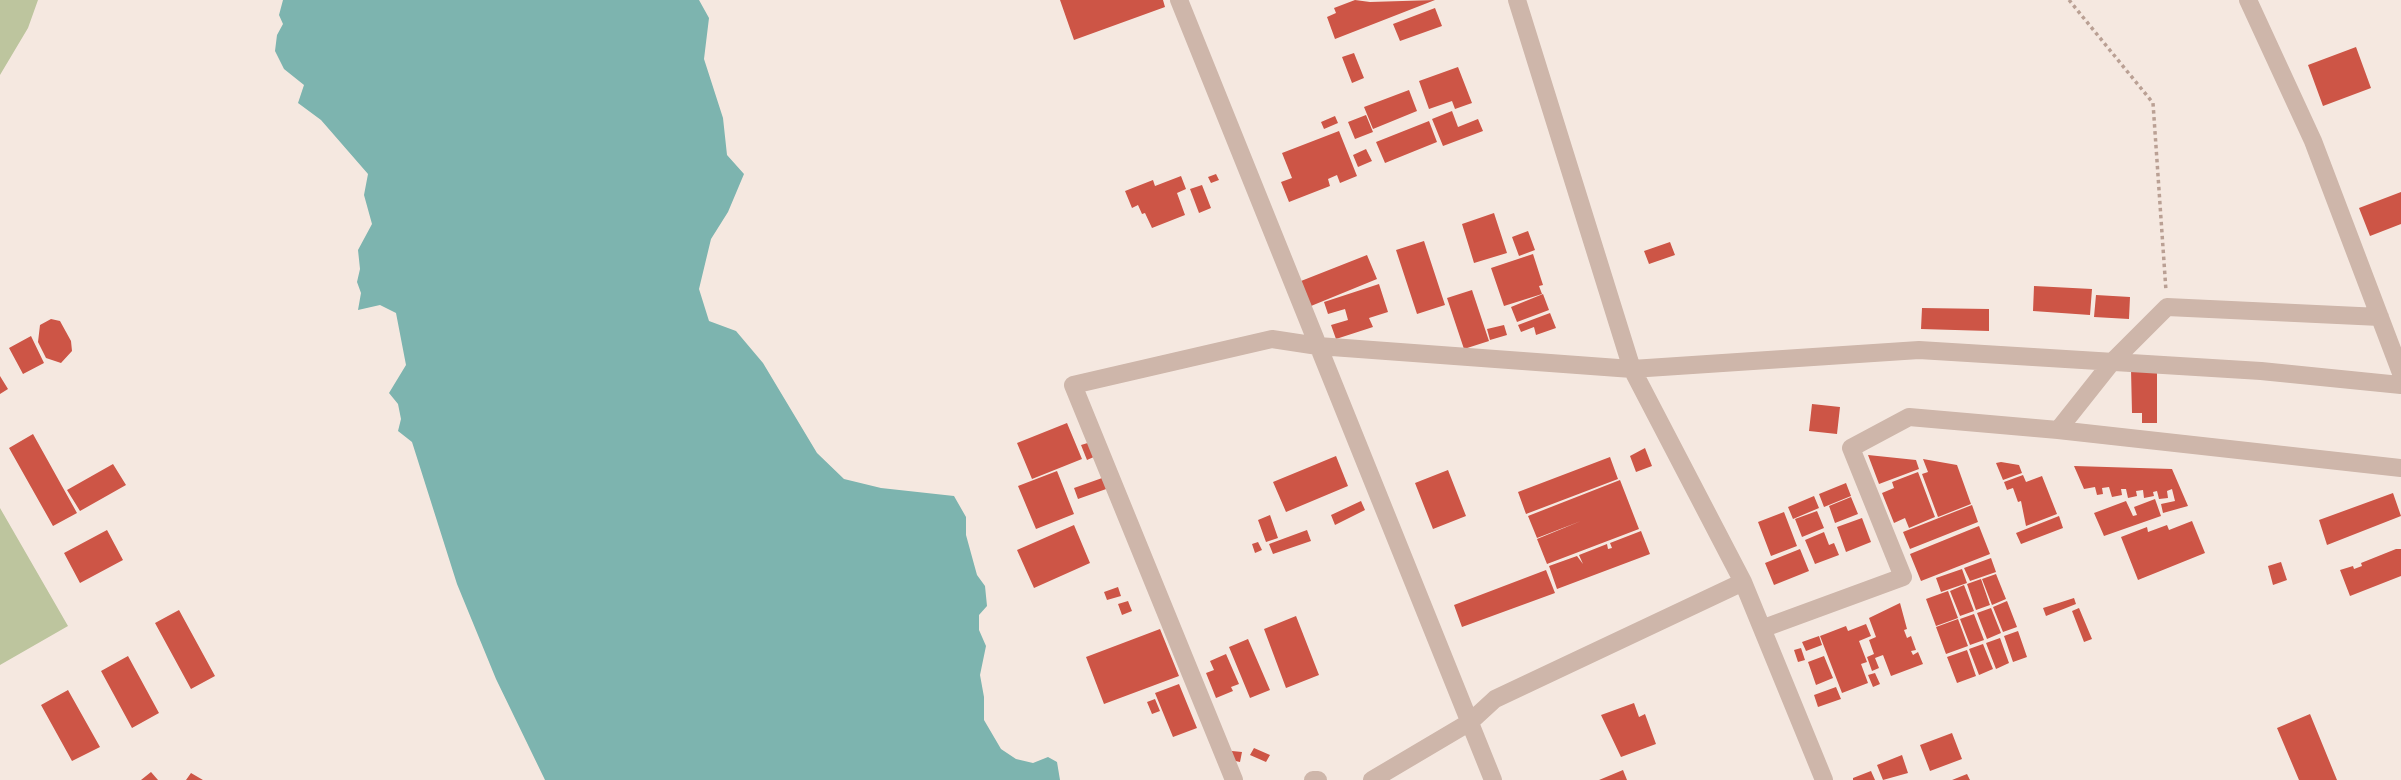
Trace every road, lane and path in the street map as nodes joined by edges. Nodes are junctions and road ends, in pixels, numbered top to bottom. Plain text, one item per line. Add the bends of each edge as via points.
1 (1178, 0) edge
2 (1517, 0) edge
3 (2069, 0) edge
4 (2248, 0) edge
5 (2167, 307) junction
6 (2380, 317) junction
7 (1318, 346) junction
8 (2112, 362) junction
9 (1632, 369) junction
10 (2401, 373) edge
11 (2401, 385) edge
12 (2058, 430) junction
13 (2401, 468) edge
14 (1743, 582) junction
15 (1764, 628) junction
16 (1470, 722) junction
17 (1234, 780) edge
18 (1372, 780) edge
19 (1493, 780) edge
20 (1824, 780) edge

1 - 7 street
2 - 9 street
3 - 5 path via 2153,103
4 - 6 street via 2313,141
5 - 6 street
5 - 8 street
6 - 10 street
7 - 9 street
7 - 16 street
7 - 17 street via 1272,339 1073,385
8 - 9 street via 1919,350
8 - 11 street
8 - 12 street
9 - 14 street
12 - 13 street
12 - 15 street via 1909,417 1851,448 1903,577
14 - 15 street
14 - 16 street via 1495,699
15 - 20 street
16 - 18 street
16 - 19 street

